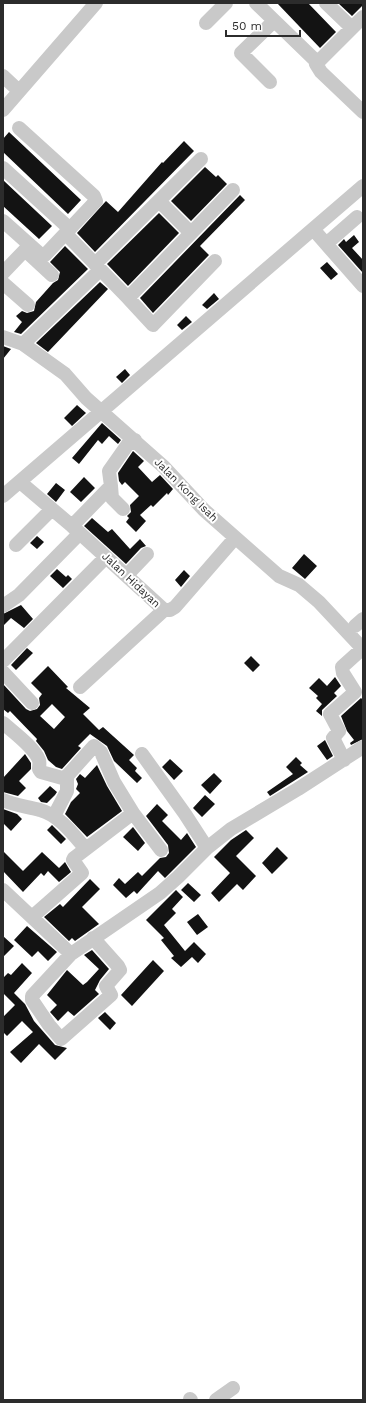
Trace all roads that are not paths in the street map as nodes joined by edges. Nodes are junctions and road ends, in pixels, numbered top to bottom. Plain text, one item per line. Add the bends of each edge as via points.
1 (96, 3) edge
2 (226, 3) edge
3 (256, 3) edge
4 (269, 3) edge
5 (326, 3) edge
6 (363, 17) edge
7 (274, 20) junction
8 (206, 23) dead end
9 (352, 28) junction
10 (319, 60) junction
11 (3, 76) edge
12 (270, 82) dead end
13 (19, 91) junction
14 (3, 110) edge
15 (363, 112) edge
16 (19, 128) dead end
17 (201, 158) dead end
18 (3, 168) edge
19 (363, 186) edge
20 (233, 190) dead end
21 (159, 201) junction
22 (357, 217) dead end
23 (3, 220) edge
24 (313, 229) junction
25 (68, 232) junction
26 (191, 233) junction
27 (326, 244) junction
28 (215, 261) dead end
29 (98, 267) junction
30 (3, 273) edge
31 (52, 275) dead end
32 (3, 283) edge
33 (363, 286) edge
34 (128, 298) junction
35 (28, 305) dead end
36 (3, 338) edge
37 (23, 344) junction
38 (102, 412) junction
39 (135, 440) junction
40 (20, 482) junction
41 (111, 486) junction
42 (3, 496) edge
43 (52, 509) junction
44 (123, 509) dead end
45 (76, 530) junction
46 (235, 538) junction
47 (16, 545) dead end
48 (147, 554) dead end
49 (106, 556) junction
50 (127, 575) junction
51 (3, 606) edge
52 (164, 610) junction
53 (363, 649) edge
54 (3, 661) edge
55 (3, 672) edge
56 (80, 687) dead end
57 (32, 703) dead end
58 (3, 723) edge
59 (363, 747) edge
60 (142, 754) dead end
61 (344, 760) junction
62 (66, 779) junction
63 (3, 800) edge
64 (133, 813) junction
65 (54, 816) junction
66 (85, 848) junction
67 (207, 848) junction
68 (161, 850) dead end
69 (4, 893) edge
70 (32, 917) junction
71 (93, 938) junction
72 (71, 954) junction
73 (233, 1388) dead end
74 (216, 1400) edge

1 - 13 street
2 - 8 street
3 - 7 street
4 - 10 street
5 - 9 street
6 - 9 street
7 - 10 street
7 - 12 street via 241,53
9 - 10 street
10 - 15 street via 321,72
11 - 13 street
13 - 14 street
16 - 25 street via 95,197 95,203
17 - 21 street
18 - 25 street
19 - 24 street
20 - 26 street
21 - 26 street
21 - 29 street
22 - 27 street
23 - 25 street via 43,255
24 - 27 street
24 - 38 street
25 - 29 street
26 - 34 street
27 - 33 street
28 - 34 street via 153,325
29 - 34 street
29 - 37 street
30 - 31 street via 25,250
32 - 35 street
36 - 37 street, Jalan Kong Isah
37 - 38 street, Jalan Kong Isah via 65,374
38 - 39 street, Jalan Kong Isah
38 - 40 street
39 - 41 street via 128,444 109,471
39 - 46 street, Jalan Kong Isah
40 - 42 street
40 - 43 street, Jalan Hidayan
41 - 44 street via 112,498
41 - 45 street
43 - 45 street, Jalan Hidayan
43 - 47 street
45 - 49 street, Jalan Hidayan
45 - 51 street via 19,595
46 - 52 street, Jalan Hidayan via 174,607
46 - 53 street, Jalan Kong Isah via 279,576 308,592
48 - 50 street
49 - 50 street, Jalan Hidayan
49 - 54 street
50 - 52 street, Jalan Hidayan
52 - 56 street
53 - 61 street via 342,667 355,692 330,714 339,731 333,738
55 - 57 street
58 - 62 street via 37,757 41,772
59 - 61 street
60 - 67 street
61 - 67 street via 248,818
62 - 64 street via 91,747 96,746
62 - 65 street via 67,791
63 - 65 street
64 - 66 street
64 - 68 street
65 - 66 street
66 - 70 street via 73,860 82,870 81,874
67 - 71 street via 160,893
69 - 70 street
70 - 72 street
71 - 72 street
71 - 72 street via 120,970 106,986 111,995 62,1039 49,1025 32,1000 32,996
73 - 74 street

